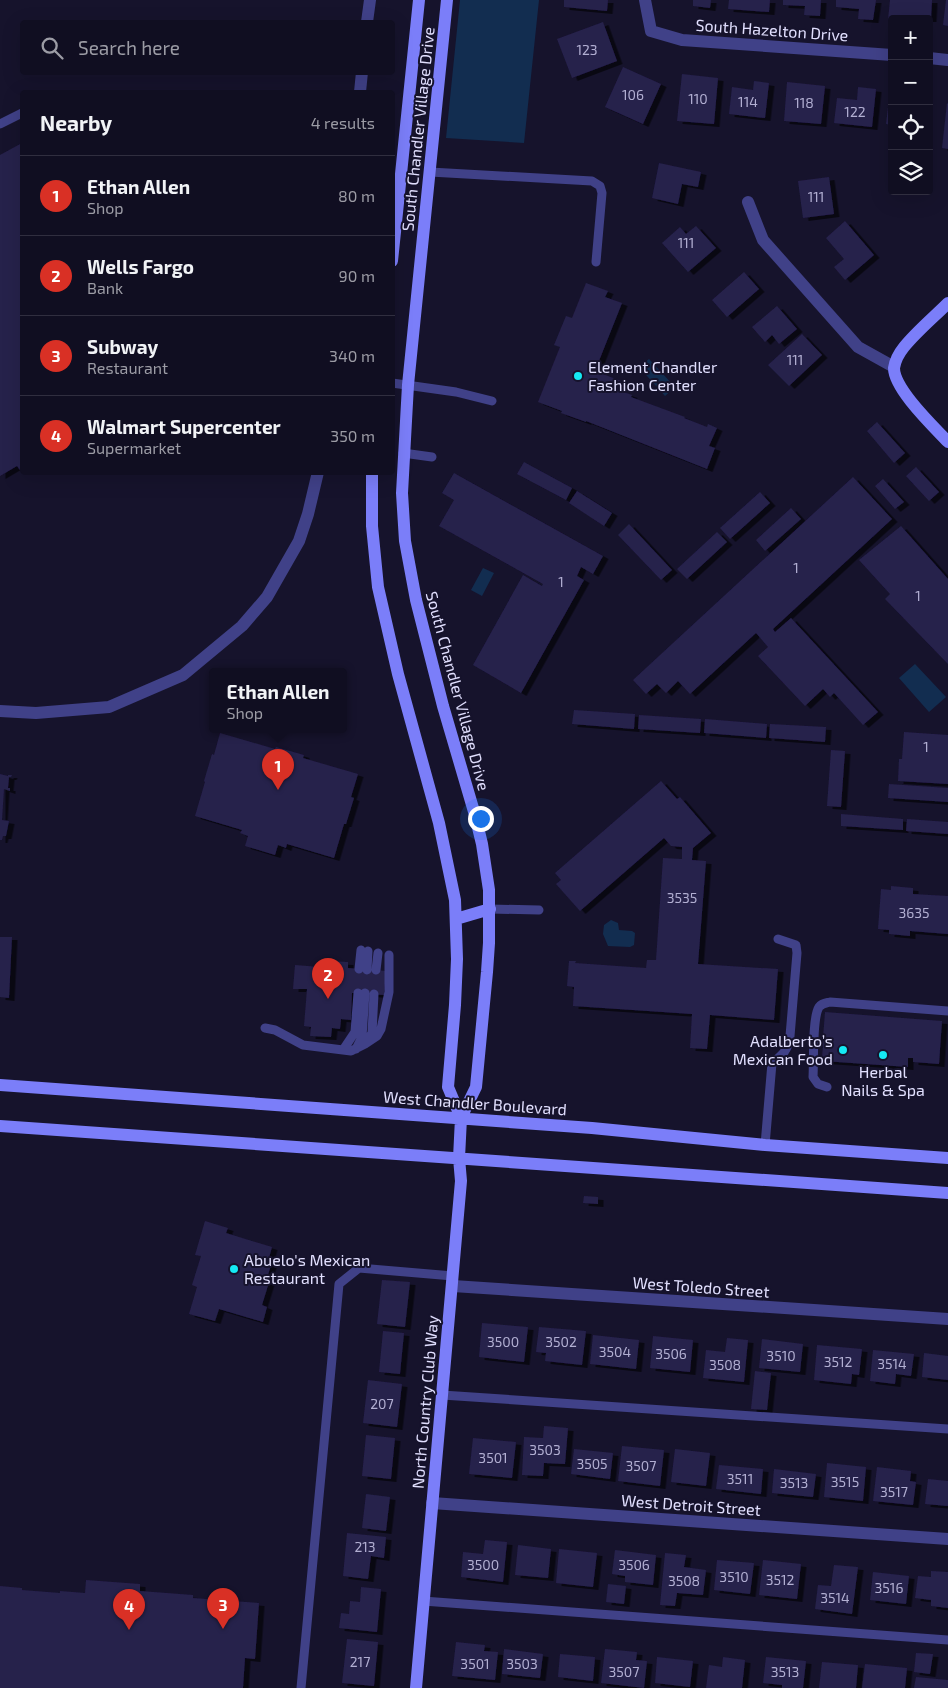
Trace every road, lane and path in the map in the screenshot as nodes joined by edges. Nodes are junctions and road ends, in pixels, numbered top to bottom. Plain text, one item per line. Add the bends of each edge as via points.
1 (370, 0) edge
2 (419, 0) edge
3 (448, 0) edge
4 (645, 0) edge
5 (367, 20) edge
6 (888, 55) edge
7 (933, 58) edge
8 (948, 60) edge
9 (362, 75) edge
10 (360, 90) edge
11 (20, 114) edge
12 (0, 124) edge
13 (430, 172) junction
14 (748, 202) dead end
15 (395, 232) edge
16 (596, 262) dead end
17 (948, 303) edge
18 (894, 367) junction
19 (395, 383) edge
20 (408, 384) junction
21 (492, 401) dead end
22 (948, 442) edge
23 (403, 453) junction
24 (432, 457) dead end
25 (317, 475) edge
26 (372, 475) edge
27 (0, 711) edge
28 (490, 909) junction
29 (539, 910) dead end
30 (456, 919) junction
31 (778, 939) dead end
32 (364, 951) dead end
33 (378, 953) dead end
34 (388, 955) dead end
35 (366, 993) junction
36 (948, 1011) edge
37 (265, 1028) dead end
38 (365, 1044) junction
39 (355, 1049) junction
40 (344, 1050) junction
41 (3, 1086) edge
42 (827, 1087) dead end
43 (461, 1118) junction
44 (0, 1126) edge
45 (765, 1144) junction
46 (459, 1158) junction
47 (948, 1158) edge
48 (948, 1193) edge
49 (453, 1281) junction
50 (948, 1319) edge
51 (442, 1394) junction
52 (948, 1429) edge
53 (432, 1503) junction
54 (948, 1539) edge
55 (423, 1602) junction
56 (948, 1640) edge
57 (301, 1688) edge
58 (416, 1688) edge

1 - 5 street
2 - 15 street, South Chandler Village Drive
3 - 13 street, South Chandler Village Drive
4 - 6 street, South Hazelton Drive via 651,31 682,40
7 - 8 street
9 - 10 street
11 - 12 lane
13 - 16 lane via 592,182 600,186
13 - 20 street, South Chandler Village Drive
14 - 18 street via 762,240 858,347
17 - 18 street via 905,346
18 - 22 street via 898,383 906,395
19 - 20 lane
20 - 21 lane
20 - 23 street, South Chandler Village Drive
23 - 24 lane
23 - 28 street, South Chandler Village Drive via 402,516 410,569 443,706 480,834
25 - 27 street via 298,541 267,597 242,626 183,675 110,706 36,713
26 - 30 street via 372,526 378,587 443,842
28 - 29 lane
28 - 30 street
28 - 43 street, South Chandler Village Drive via 476,1088
30 - 43 street via 456,1005 448,1087
31 - 45 lane via 796,945 797,953 790,1036 784,1053 772,1063
32 - 33 lane via 368,970
34 - 38 lane via 389,992 382,1029
35 - 38 lane via 372,1033
35 - 39 lane via 362,1037
35 - 40 lane via 355,1032
36 - 42 lane via 823,1004 815,1018 813,1077 818,1084
37 - 40 lane via 303,1045
38 - 39 lane
39 - 40 lane
41 - 43 street, West Chandler Boulevard
43 - 45 street, West Chandler Boulevard
43 - 46 street, North Country Club Way
44 - 46 street
45 - 47 street, West Chandler Boulevard
46 - 48 street
46 - 49 street, North Country Club Way via 461,1182
49 - 50 street, West Toledo Street
49 - 51 street, North Country Club Way
49 - 57 lane via 359,1268 339,1284
51 - 52 lane
51 - 53 street, North Country Club Way
53 - 54 street, West Detroit Street
53 - 55 street, North Country Club Way
55 - 56 lane
55 - 58 street, North Country Club Way

